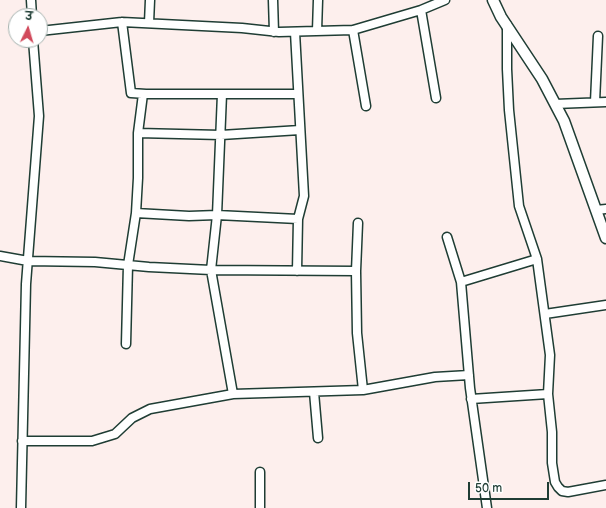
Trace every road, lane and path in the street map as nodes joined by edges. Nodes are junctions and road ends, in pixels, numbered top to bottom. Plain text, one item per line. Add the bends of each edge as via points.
1 (150, 0) edge
2 (273, 0) edge
3 (318, 0) edge
4 (445, 0) edge
5 (493, 0) edge
6 (421, 10) junction
7 (122, 22) junction
8 (150, 23) junction
9 (506, 25) junction
10 (48, 30) edge
11 (353, 30) junction
12 (317, 31) junction
13 (274, 32) junction
14 (295, 32) junction
15 (598, 36) dead end
16 (34, 48) edge
17 (146, 94) junction
18 (222, 94) junction
19 (298, 94) junction
20 (436, 98) dead end
21 (595, 102) junction
22 (606, 102) edge
23 (555, 104) junction
24 (366, 106) dead end
25 (300, 130) junction
26 (138, 133) junction
27 (221, 135) junction
28 (601, 210) edge
29 (136, 213) junction
30 (218, 215) junction
31 (298, 219) junction
32 (358, 223) dead end
33 (447, 237) dead end
34 (606, 238) edge
35 (0, 256) edge
36 (537, 259) junction
37 (28, 261) junction
38 (128, 265) junction
39 (211, 270) junction
40 (296, 271) junction
41 (356, 271) junction
42 (461, 282) junction
43 (606, 305) edge
44 (545, 314) junction
45 (126, 344) dead end
46 (469, 375) junction
47 (363, 390) junction
48 (314, 392) junction
49 (233, 394) junction
50 (548, 394) junction
51 (471, 399) junction
52 (318, 438) dead end
53 (22, 441) junction
54 (260, 472) dead end
55 (606, 485) edge
56 (20, 508) edge
57 (260, 508) edge
58 (487, 508) edge

1 - 8 street
2 - 13 street
3 - 12 street
4 - 6 street
5 - 9 street
6 - 11 street
6 - 20 street
7 - 8 street
7 - 10 street
7 - 17 street via 131,93
8 - 13 street
9 - 23 street via 542,79
9 - 36 street via 509,110 520,206
11 - 12 street
11 - 24 street
12 - 14 street
13 - 14 street
14 - 19 street
15 - 21 street
16 - 37 street via 39,116
17 - 18 street
17 - 26 street via 143,94
18 - 19 street
18 - 27 street
19 - 25 street
21 - 22 street
21 - 23 street
23 - 28 street
25 - 27 street
25 - 31 street via 304,196
26 - 27 street
26 - 29 street
27 - 30 street
28 - 34 street
29 - 30 street
29 - 38 street
30 - 31 street
30 - 39 street
31 - 40 street
32 - 41 street
33 - 42 street
35 - 37 street
36 - 42 street
36 - 44 street
37 - 38 street
37 - 53 street
38 - 39 street
38 - 45 street
39 - 40 street
39 - 49 street
40 - 41 street
41 - 47 street via 357,333
42 - 46 street
43 - 44 street
44 - 50 street via 550,355
46 - 47 street via 436,377
46 - 51 street
47 - 48 street
48 - 49 street
48 - 52 street
49 - 53 street via 150,409 132,418 115,434 92,441
50 - 51 street
50 - 55 street via 552,463 558,487 568,492
51 - 58 street
53 - 56 street
54 - 57 street

